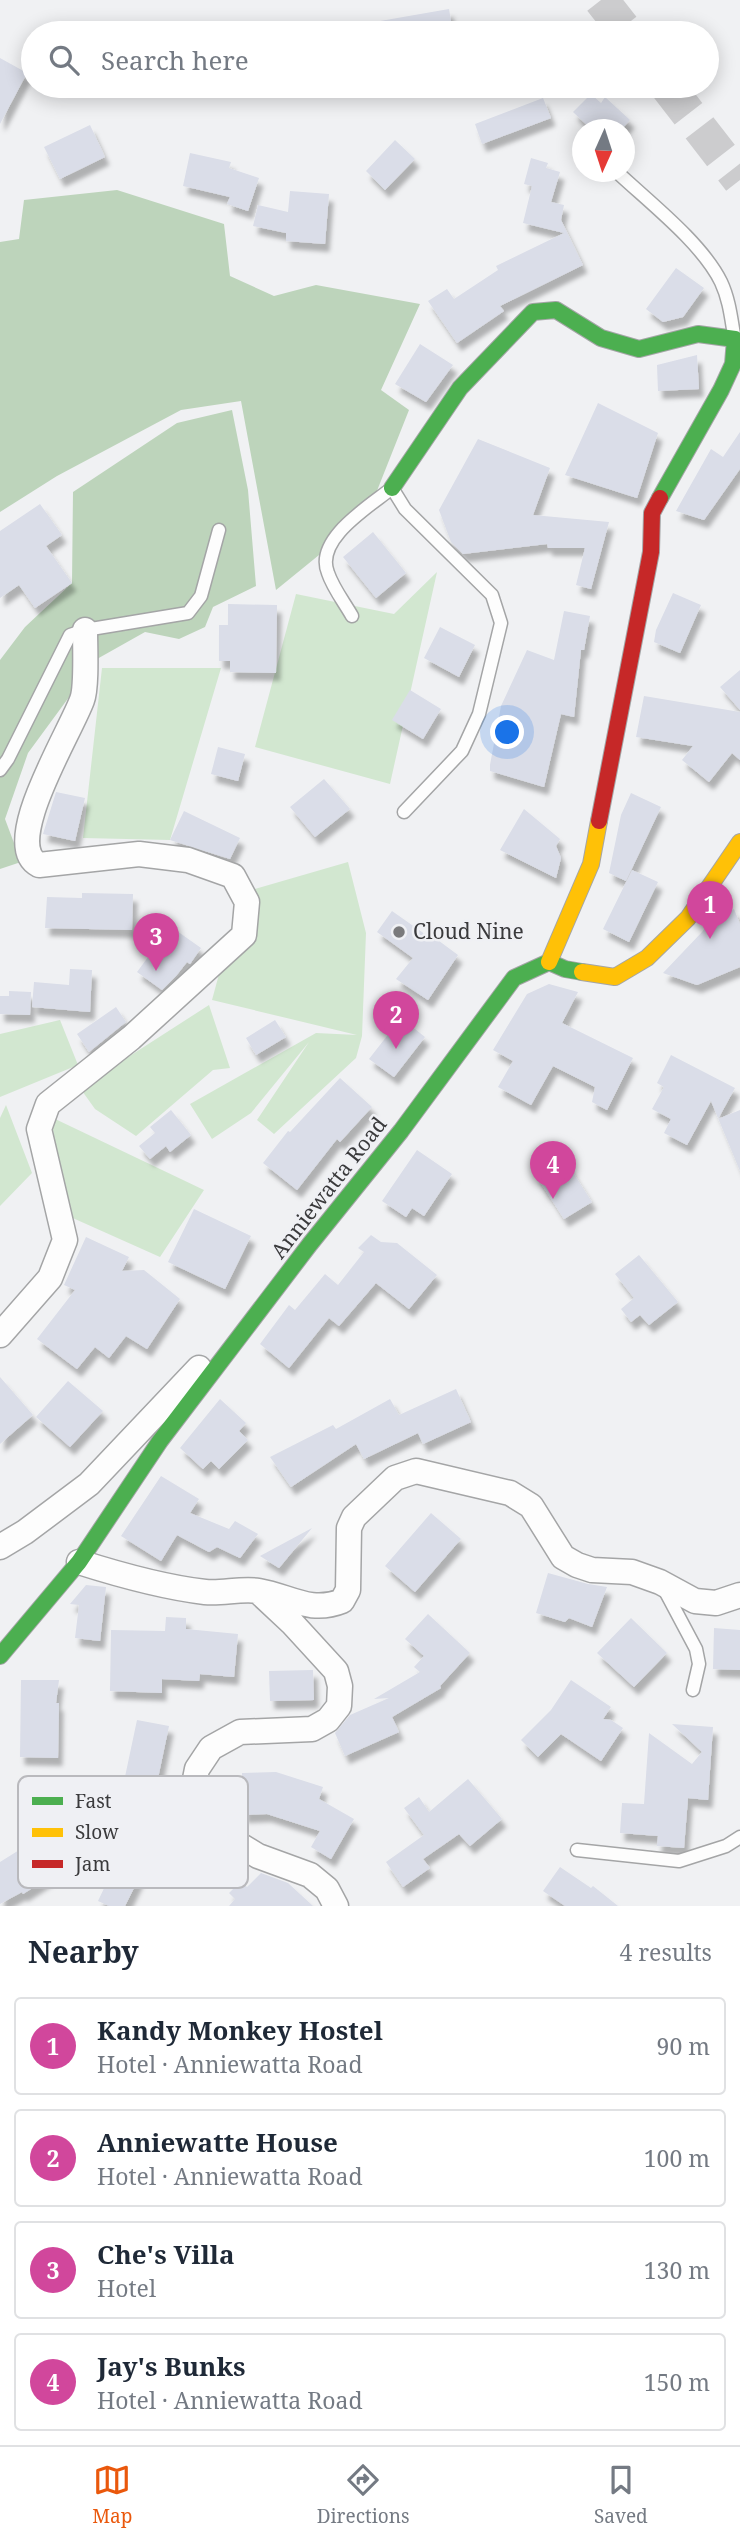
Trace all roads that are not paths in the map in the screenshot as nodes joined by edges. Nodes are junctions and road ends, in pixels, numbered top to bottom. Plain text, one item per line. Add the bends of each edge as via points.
1 (628, 182) edge
2 (735, 339) junction
3 (392, 488) junction
4 (219, 530) dead end
5 (352, 616) dead end
6 (85, 630) junction
7 (0, 771) edge
8 (404, 812) dead end
9 (740, 842) edge
10 (549, 962) junction
11 (0, 1335) edge
12 (235, 1344) junction
13 (0, 1547) edge
14 (79, 1562) junction
15 (660, 1582) junction
16 (257, 1591) junction
17 (740, 1595) edge
18 (0, 1656) edge
19 (694, 1690) dead end
20 (196, 1776) edge
21 (740, 1837) edge
22 (248, 1850) edge
23 (577, 1850) dead end
24 (336, 1906) edge

1 - 2 lane via 699,250 721,281
2 - 3 street via 698,334 639,349 601,338 556,310 533,312 460,388
2 - 10 street via 733,364 721,390 652,513 651,552 591,864
3 - 5 lane via 343,528 327,549 326,571
3 - 8 lane via 405,509 492,595 500,623 479,714 462,751
4 - 6 lane via 201,596 188,613
6 - 7 lane via 70,635
6 - 11 street via 83,699 25,790 12,827 14,847 24,861 39,865 139,854 188,860 233,877 247,902 245,924 243,935 131,1038 48,1104 39,1129 65,1240 50,1278
9 - 10 street via 688,918 647,958 615,977
10 - 12 street, Anniewatta Road via 514,978
12 - 13 street via 192,1374 89,1484
12 - 14 street, Anniewatta Road via 160,1441
14 - 16 street via 131,1578 206,1592
14 - 18 street, Anniewatta Road
15 - 16 street via 632,1572 592,1570 563,1557 531,1506 510,1493 416,1471 395,1478 354,1517 349,1528 348,1590 342,1601 327,1607 307,1605
15 - 17 street via 695,1601 716,1603
15 - 19 lane via 696,1648 699,1664
16 - 20 street via 336,1671 339,1706 328,1720 312,1729 240,1732 211,1748
21 - 23 lane via 679,1861
22 - 24 street via 310,1875 327,1889

